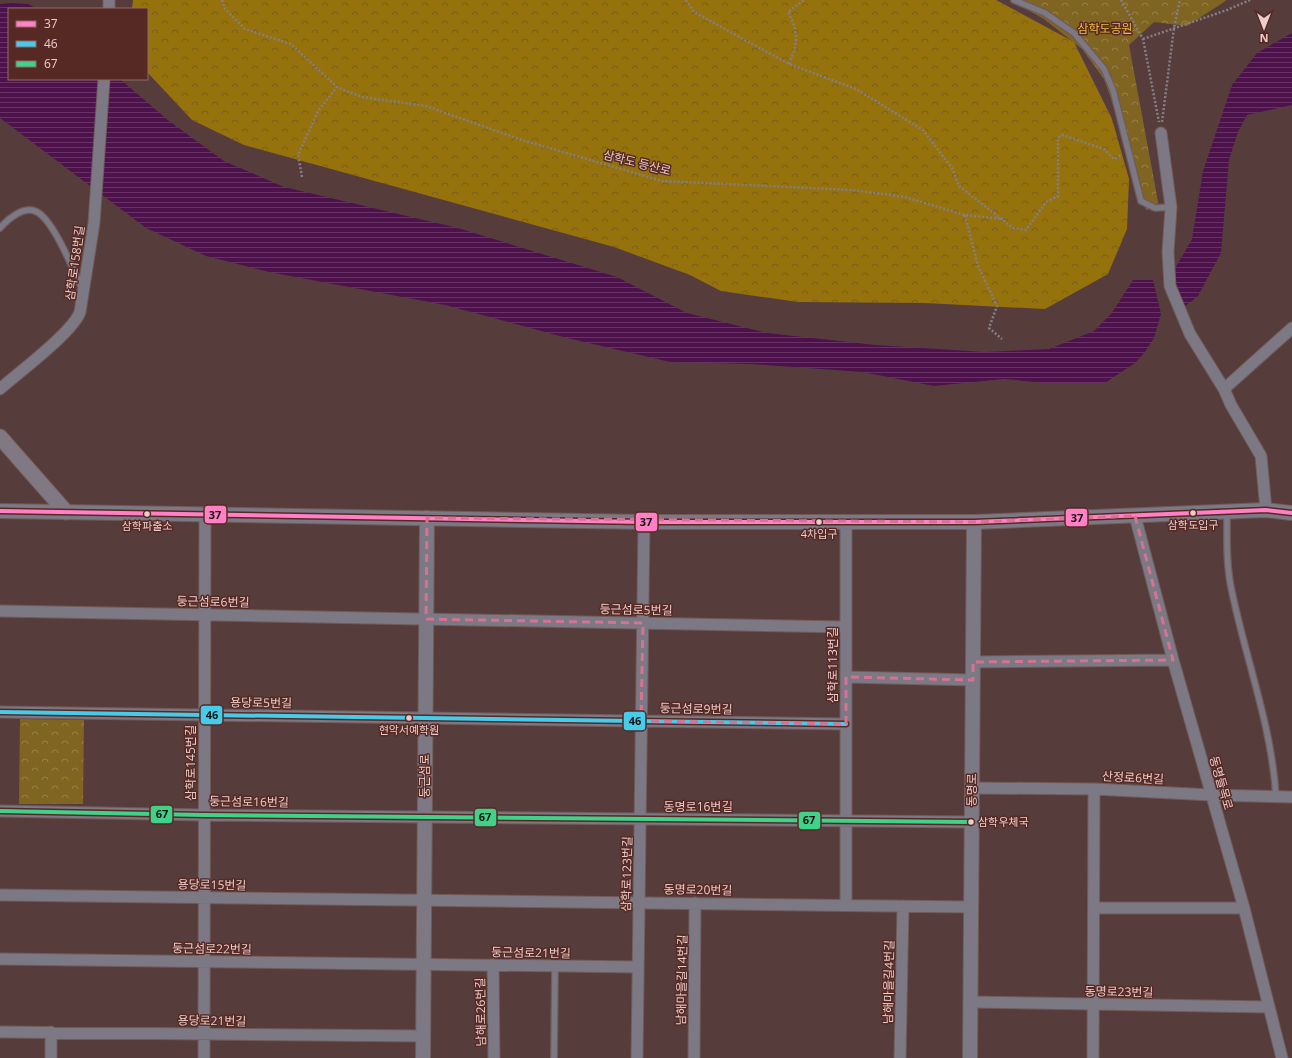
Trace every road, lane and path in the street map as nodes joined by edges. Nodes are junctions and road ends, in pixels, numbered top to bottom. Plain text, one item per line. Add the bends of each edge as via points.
1 (222, 0) edge
2 (686, 0) edge
3 (804, 0) edge
4 (1014, 0) edge
5 (1121, 0) edge
6 (1180, 0) edge
7 (1250, 0) edge
8 (1174, 28) junction
9 (1143, 39) junction
10 (789, 64) junction
11 (104, 80) edge
12 (337, 87) junction
13 (1161, 133) junction
14 (1129, 150) junction
15 (302, 177) dead end
16 (1171, 207) junction
17 (965, 215) junction
18 (1003, 219) junction
19 (0, 228) edge
20 (84, 292) junction
21 (1292, 328) edge
22 (1002, 339) dead end
23 (0, 389) edge
24 (1224, 389) junction
25 (0, 437) edge
26 (1266, 510) junction
27 (0, 511) edge
28 (66, 512) junction
29 (1227, 512) junction
30 (1292, 513) edge
31 (205, 515) junction
32 (1135, 516) junction
33 (427, 518) junction
34 (644, 522) junction
35 (846, 522) junction
36 (974, 522) junction
37 (0, 611) edge
38 (205, 615) junction
39 (426, 619) junction
40 (642, 623) junction
41 (846, 627) junction
42 (1173, 660) junction
43 (973, 662) junction
44 (846, 677) junction
45 (973, 680) junction
46 (0, 712) edge
47 (205, 715) junction
48 (426, 718) junction
49 (642, 721) junction
50 (846, 724) junction
51 (972, 788) junction
52 (1094, 789) junction
53 (1211, 795) junction
54 (1276, 797) junction
55 (1292, 797) edge
56 (0, 811) edge
57 (204, 815) junction
58 (425, 817) junction
59 (640, 819) junction
60 (846, 821) junction
61 (972, 822) junction
62 (0, 895) edge
63 (204, 898) junction
64 (424, 900) junction
65 (639, 903) junction
66 (696, 903) junction
67 (846, 905) junction
68 (903, 906) junction
69 (971, 907) junction
70 (1094, 908) junction
71 (1244, 908) junction
72 (0, 959) edge
73 (204, 962) junction
74 (424, 964) junction
75 (493, 965) junction
76 (555, 966) junction
77 (638, 967) junction
78 (970, 1002) junction
79 (1093, 1004) junction
80 (1268, 1007) junction
81 (0, 1032) edge
82 (51, 1032) junction
83 (204, 1034) junction
84 (423, 1036) junction
85 (51, 1058) edge
86 (204, 1058) edge
87 (423, 1058) edge
88 (494, 1058) edge
89 (554, 1058) edge
90 (637, 1058) edge
91 (694, 1058) edge
92 (900, 1058) edge
93 (970, 1058) edge
94 (1093, 1058) edge
95 (1282, 1058) edge

1 - 12 path, 삼학도 등산로 via 225,9 245,29 291,44
2 - 10 path, 삼학도 등산로 via 694,12
3 - 10 path via 788,12 796,28 796,46
4 - 14 lane via 1045,13 1074,33 1104,70 1113,90
5 - 9 path
6 - 8 path
7 - 8 path
8 - 9 path
8 - 13 path
9 - 13 path
10 - 18 path, 삼학도 등산로 via 856,89 923,130 952,168 959,186
11 - 20 street, 삼학로158번길 via 95,202
12 - 15 path via 318,111 298,155
12 - 17 path, 삼학도 등산로 via 362,97 426,106 522,140 662,181 853,190 905,197
13 - 16 street
14 - 16 lane via 1141,201 1155,208
14 - 18 path, 삼학도 등산로 via 1114,159 1104,148 1062,134 1058,138 1058,196 1046,202 1026,230 1013,228
16 - 24 street via 1168,252 1170,286 1190,334
17 - 18 path, 삼학도 등산로
17 - 22 path via 978,266 997,306 989,328
19 - 20 lane via 9,218 22,212 36,212 49,222
20 - 23 street, 삼학로158번길 via 82,307 73,325
21 - 24 street
24 - 26 street via 1261,456
25 - 28 main road
26 - 29 street
26 - 30 street
27 - 28 street
28 - 31 street
29 - 32 street
29 - 54 lane via 1231,590 1273,756
31 - 33 street
31 - 38 street, 삼학로145번길
32 - 36 street
32 - 42 street, 동명들목로
33 - 34 street
33 - 39 street, 둥근섬로
34 - 35 street
34 - 40 street, 삼학로123번길
35 - 36 street
35 - 41 street, 삼학로113번길
36 - 43 street, 동명로
37 - 38 street, 둥근섬로6번길
38 - 39 street, 둥근섬로6번길
38 - 47 street, 삼학로145번길
39 - 40 street, 둥근섬로5번길
39 - 48 street, 둥근섬로
40 - 41 street, 둥근섬로5번길
40 - 49 street, 삼학로123번길
41 - 44 street, 삼학로113번길
42 - 43 street
42 - 53 street, 동명들목로
43 - 45 street, 동명로
44 - 45 street
44 - 50 street, 삼학로113번길
45 - 51 street, 동명로
46 - 47 street, 용당로5번길
47 - 48 street, 용당로5번길
47 - 57 street, 삼학로145번길
48 - 49 street, 둥근섬로9번길
48 - 58 street, 둥근섬로
49 - 50 street, 둥근섬로9번길
49 - 59 street, 삼학로123번길
50 - 60 street, 삼학로113번길
51 - 52 street, 산정로6번길
51 - 61 street, 동명로
52 - 53 street, 산정로6번길
52 - 70 street
53 - 54 street, 산정로6번길
53 - 71 street, 동명들목로
54 - 55 street, 산정로6번길
56 - 57 street, 둥근섬로16번길
57 - 58 street, 둥근섬로16번길
57 - 63 street, 삼학로145번길
58 - 59 street, 동명로16번길
58 - 64 street, 둥근섬로
59 - 60 street, 동명로16번길
59 - 65 street, 삼학로123번길
60 - 61 street, 동명로16번길
60 - 67 street, 삼학로113번길
61 - 69 street, 동명로
62 - 63 street, 용당로15번길
63 - 64 street, 용당로15번길
63 - 73 street, 삼학로145번길
64 - 65 street, 동명로20번길
64 - 74 street, 둥근섬로
65 - 66 street, 동명로20번길
65 - 77 street, 삼학로123번길
66 - 67 street, 동명로20번길
66 - 91 street, 남해마을길14번길
67 - 68 street, 동명로20번길
68 - 69 street, 동명로20번길
68 - 92 street, 남해마을길4번길
69 - 78 street, 동명로
70 - 71 street
70 - 79 street
71 - 80 street, 동명들목로
72 - 73 street, 둥근섬로22번길
73 - 74 street, 둥근섬로22번길
73 - 83 street, 삼학로145번길
74 - 75 street, 둥근섬로21번길
74 - 84 street, 둥근섬로
75 - 76 street, 둥근섬로21번길
75 - 88 street, 남해로26번길
76 - 77 street, 둥근섬로21번길
76 - 89 lane
77 - 90 street, 삼학로123번길
78 - 79 street, 동명로23번길
78 - 93 street, 동명로
79 - 80 street, 동명로23번길
79 - 94 street
80 - 95 street, 동명들목로
81 - 82 street, 용당로21번길
82 - 83 street, 용당로21번길
82 - 85 street
83 - 84 street, 용당로21번길
83 - 86 street, 삼학로145번길
84 - 87 street, 둥근섬로

